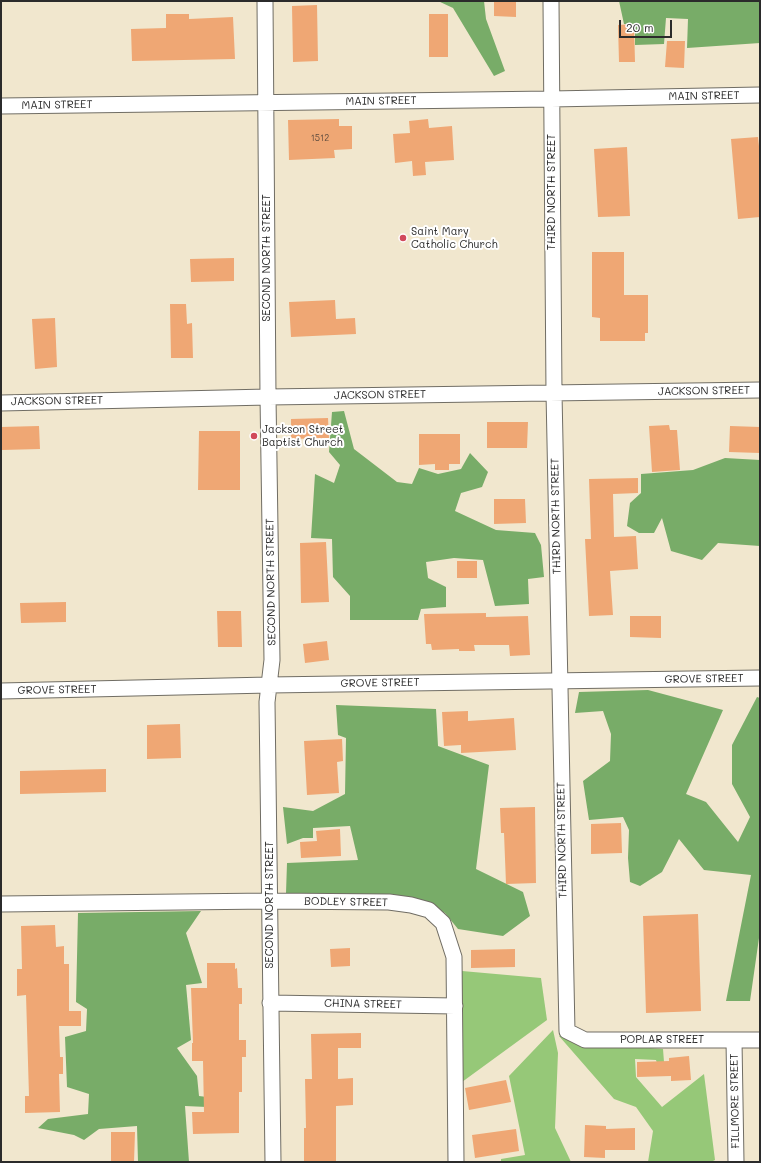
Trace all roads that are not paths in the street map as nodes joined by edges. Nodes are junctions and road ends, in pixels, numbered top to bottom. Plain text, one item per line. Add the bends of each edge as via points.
1 (265, 1) edge
2 (551, 1) edge
3 (760, 94) edge
4 (551, 99) junction
5 (265, 103) junction
6 (1, 106) edge
7 (760, 390) edge
8 (554, 393) junction
9 (268, 397) junction
10 (1, 403) edge
11 (760, 678) edge
12 (558, 681) junction
13 (269, 685) junction
14 (1, 691) edge
15 (270, 901) junction
16 (1, 904) edge
17 (270, 1003) junction
18 (455, 1006) junction
19 (567, 1032) joint
20 (760, 1040) edge
21 (734, 1041) junction
22 (273, 1162) edge
23 (456, 1162) edge
24 (736, 1162) edge

1 - 5 street, SECOND NORTH STREET
2 - 4 street, THIRD NORTH STREET
3 - 4 street, MAIN STREET
4 - 5 street, MAIN STREET
4 - 8 street, THIRD NORTH STREET
5 - 6 street, MAIN STREET
5 - 9 street, SECOND NORTH STREET
7 - 8 street, JACKSON STREET
8 - 9 street, JACKSON STREET
8 - 12 street, THIRD NORTH STREET
9 - 10 street, JACKSON STREET
9 - 13 street, SECOND NORTH STREET via 272,660
11 - 12 street, GROVE STREET
12 - 13 street, GROVE STREET
12 - 19 street, THIRD NORTH STREET
13 - 14 street, GROVE STREET
13 - 15 street, SECOND NORTH STREET via 267,702
15 - 16 street, BODLEY STREET
15 - 17 street, SECOND NORTH STREET
15 - 18 street, BODLEY STREET via 389,902 411,904 429,910 443,922 454,957
17 - 18 street, CHINA STREET
17 - 22 street, SECOND NORTH STREET
18 - 23 street, BODLEY STREET
19 - 21 street, POPLAR STREET via 585,1040
20 - 21 street, POPLAR STREET
21 - 24 street, FILLMORE STREET

